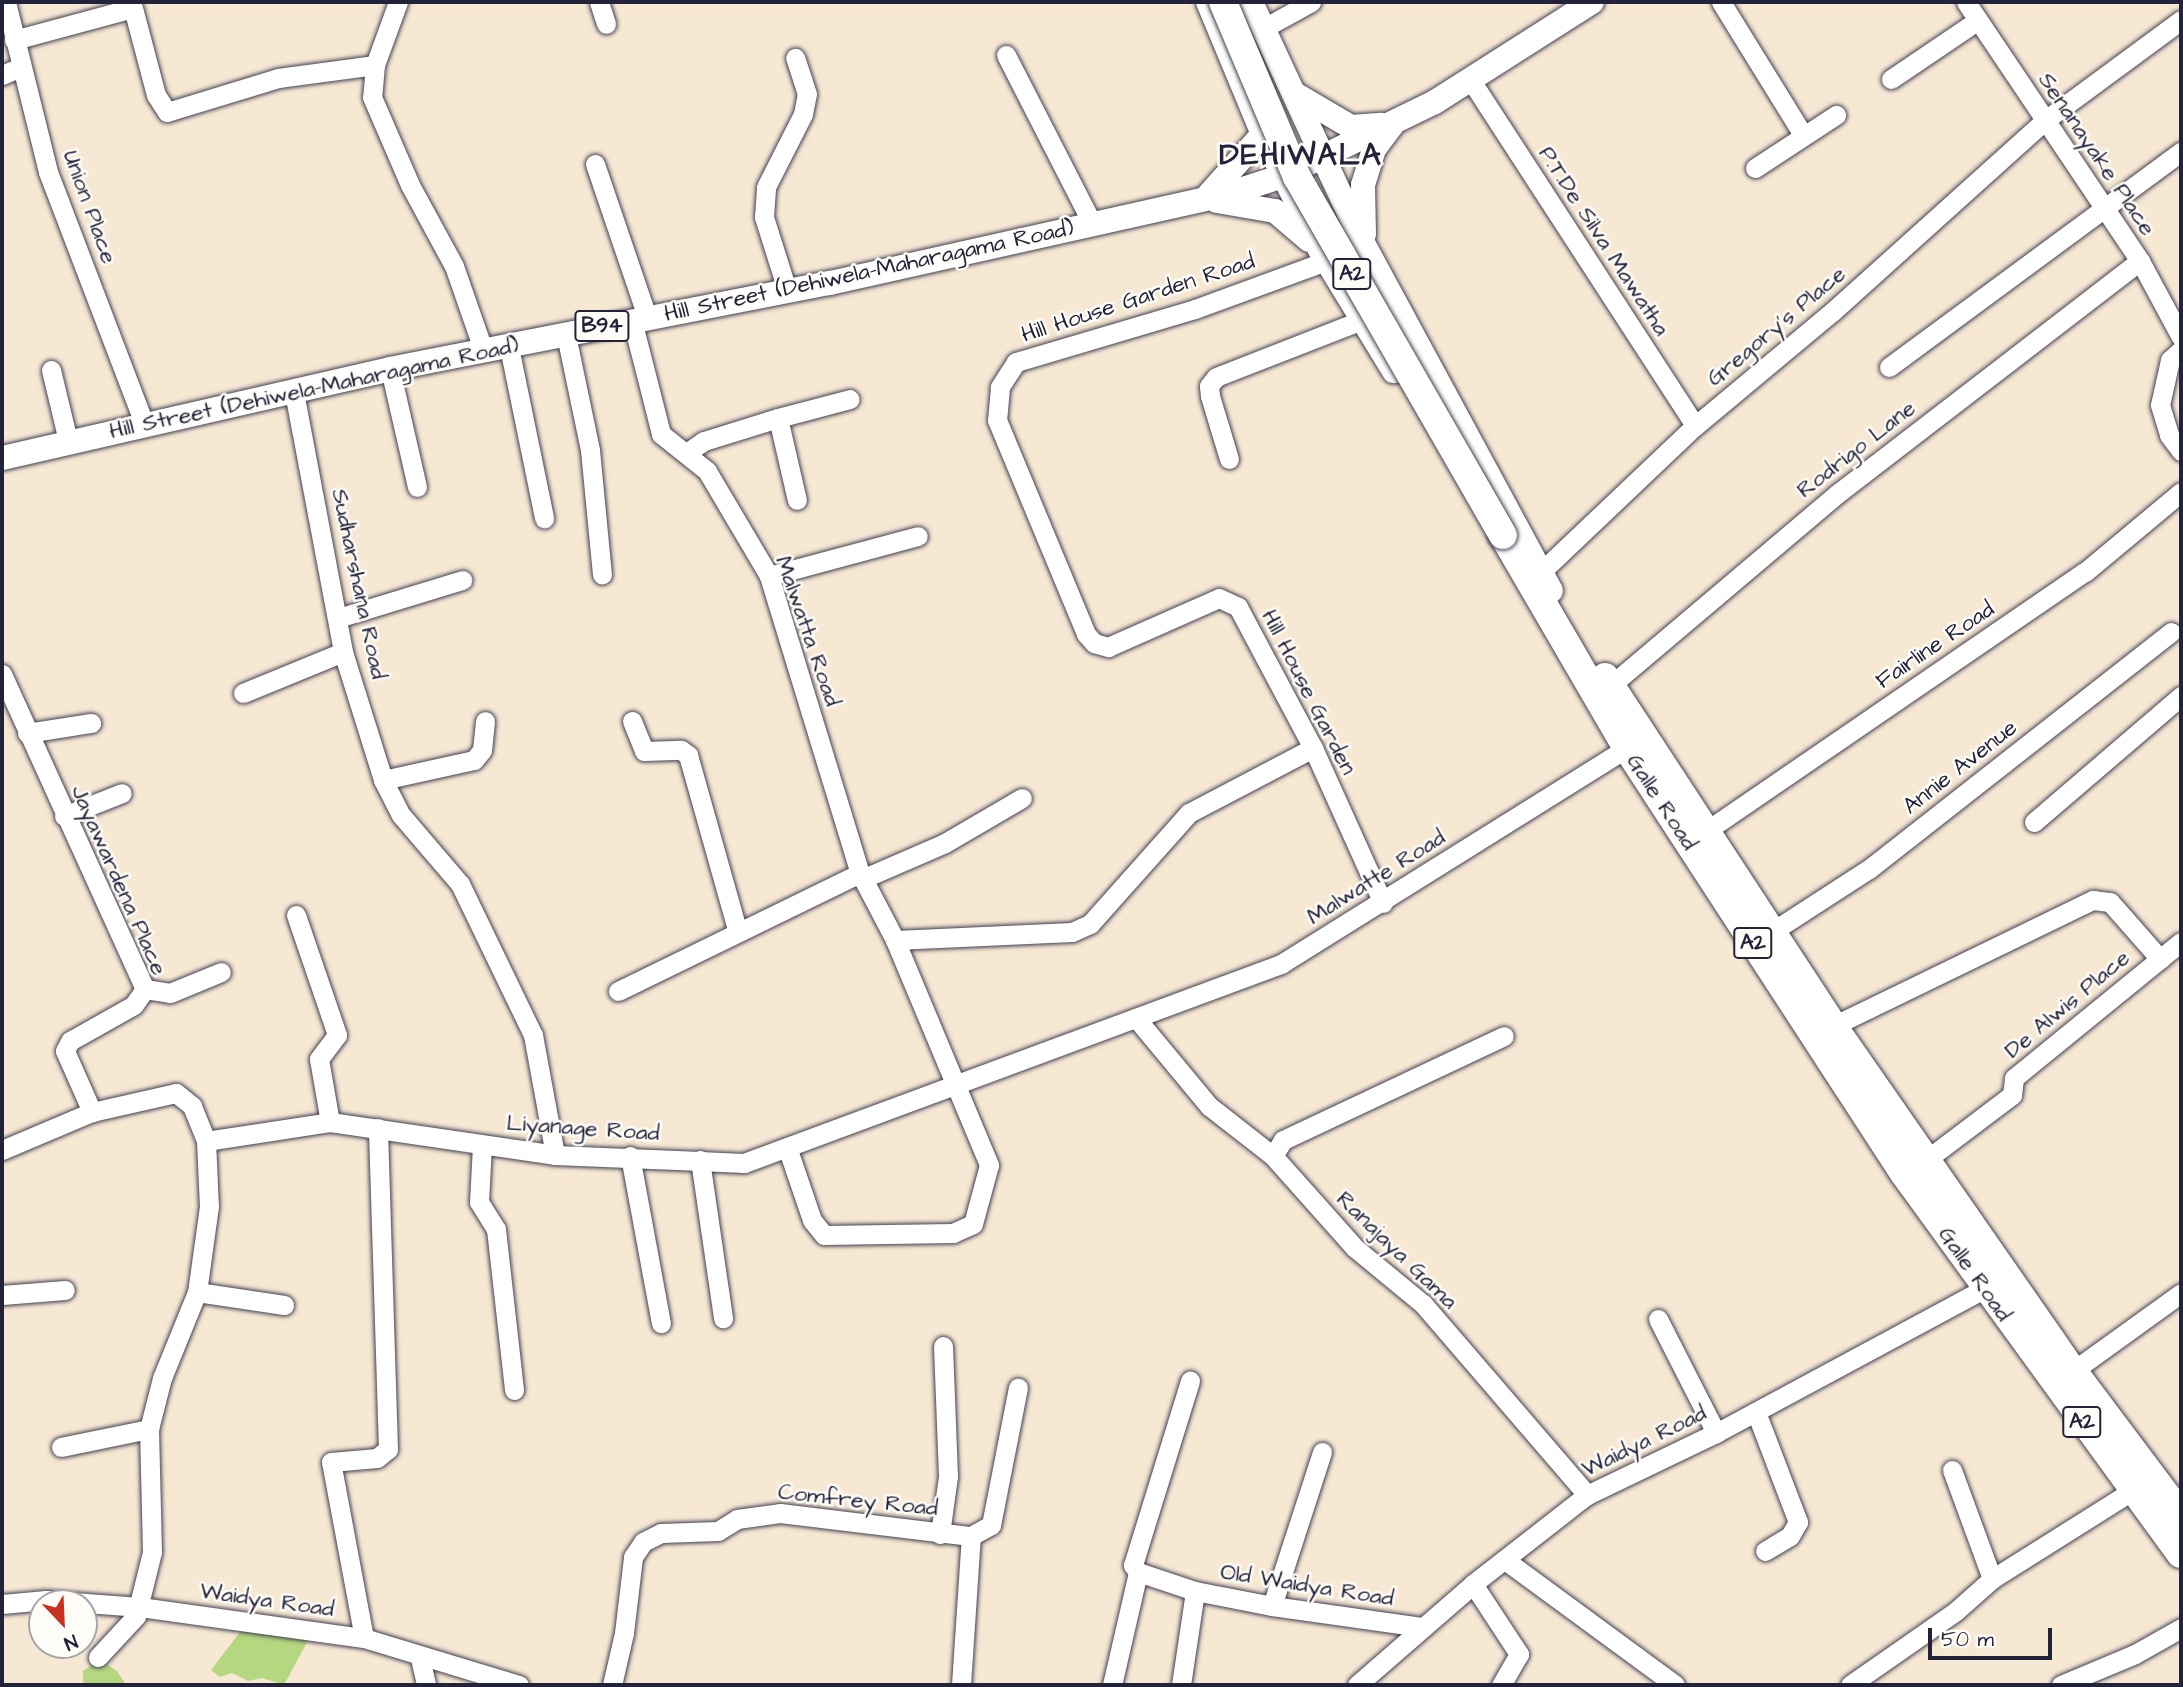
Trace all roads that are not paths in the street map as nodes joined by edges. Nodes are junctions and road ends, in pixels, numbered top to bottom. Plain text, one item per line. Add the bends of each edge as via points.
1 (6, 2) edge
2 (398, 2) edge
3 (599, 2) edge
4 (1208, 2) edge
5 (1223, 2) edge
6 (1241, 2) edge
7 (1251, 2) edge
8 (1311, 2) edge
9 (1592, 2) edge
10 (1721, 2) edge
11 (1990, 2) edge
12 (139, 5) edge
13 (1972, 11) edge
14 (2181, 20) edge
15 (606, 24) dead end
16 (1264, 28) junction
17 (14, 40) junction
18 (1276, 53) junction
19 (1006, 55) dead end
20 (795, 58) dead end
21 (375, 65) junction
22 (21, 67) junction
23 (1236, 69) junction
24 (2, 75) edge
25 (1892, 79) dead end
26 (1472, 82) junction
27 (1294, 93) junction
28 (1836, 115) dead end
29 (2044, 121) junction
30 (1393, 124) junction
31 (1264, 134) junction
32 (1802, 135) junction
33 (2181, 152) edge
34 (1324, 156) junction
35 (595, 164) dead end
36 (1755, 168) dead end
37 (1283, 176) junction
38 (1204, 200) junction
39 (2105, 208) junction
40 (1093, 226) junction
41 (1364, 245) junction
42 (1323, 256) junction
43 (2140, 261) junction
44 (787, 290) junction
45 (640, 318) junction
46 (1403, 318) junction
47 (1367, 328) junction
48 (566, 335) junction
49 (2181, 337) edge
50 (509, 346) junction
51 (2181, 350) edge
52 (484, 352) junction
53 (1889, 367) dead end
54 (390, 369) junction
55 (51, 370) dead end
56 (294, 392) junction
57 (850, 399) dead end
58 (778, 418) junction
59 (144, 424) junction
60 (1695, 426) junction
61 (68, 441) junction
62 (2181, 451) edge
63 (688, 452) junction
64 (2, 458) edge
65 (1229, 459) dead end
66 (417, 487) dead end
67 (2181, 492) edge
68 (797, 500) dead end
69 (544, 518) dead end
70 (1507, 533) junction
71 (918, 536) dead end
72 (602, 574) dead end
73 (769, 576) junction
74 (462, 580) dead end
75 (1542, 584) junction
76 (338, 618) junction
77 (2171, 632) dead end
78 (1094, 643) joint
79 (343, 652) junction
80 (2, 674) edge
81 (1611, 685) junction
82 (243, 693) dead end
83 (2181, 696) edge
84 (485, 721) dead end
85 (632, 721) dead end
86 (91, 723) dead end
87 (27, 733) junction
88 (1313, 748) junction
89 (1627, 748) junction
90 (383, 780) junction
91 (122, 793) dead end
92 (1021, 798) dead end
93 (64, 816) junction
94 (2034, 822) dead end
95 (1709, 829) junction
96 (861, 876) junction
97 (1383, 903) junction
98 (296, 915) dead end
99 (737, 929) junction
100 (1773, 931) junction
101 (895, 940) junction
102 (2181, 942) edge
103 (2160, 959) junction
104 (221, 972) dead end
105 (145, 989) junction
106 (618, 991) dead end
107 (1136, 1018) junction
108 (1833, 1026) junction
109 (1504, 1036) dead end
110 (956, 1083) junction
111 (92, 1112) junction
112 (330, 1122) junction
113 (378, 1128) junction
114 (205, 1141) junction
115 (482, 1144) junction
116 (787, 1147) junction
117 (2, 1150) edge
118 (555, 1155) junction
119 (630, 1156) junction
120 (1273, 1156) junction
121 (700, 1160) junction
122 (1926, 1160) junction
123 (1996, 1282) junction
124 (65, 1290) dead end
125 (197, 1292) junction
126 (2181, 1293) edge
127 (2, 1295) edge
128 (284, 1306) dead end
129 (723, 1318) dead end
130 (1658, 1319) dead end
131 (661, 1323) dead end
132 (943, 1346) dead end
133 (2073, 1371) junction
134 (1190, 1381) dead end
135 (1018, 1388) dead end
136 (514, 1390) dead end
137 (1756, 1412) junction
138 (149, 1429) junction
139 (1716, 1433) junction
140 (61, 1447) dead end
141 (1322, 1451) dead end
142 (1952, 1469) dead end
143 (2132, 1491) junction
144 (1587, 1495) junction
145 (2181, 1515) edge
146 (940, 1534) junction
147 (971, 1536) junction
148 (1765, 1551) dead end
149 (2181, 1554) edge
150 (1504, 1560) junction
151 (1138, 1572) junction
152 (1992, 1579) junction
153 (1473, 1584) junction
154 (1195, 1591) junction
155 (2, 1604) edge
156 (1272, 1606) junction
157 (140, 1607) junction
158 (1422, 1627) junction
159 (2181, 1628) edge
160 (363, 1638) junction
161 (98, 1657) dead end
162 (420, 1658) junction
163 (426, 1685) edge
164 (519, 1685) edge
165 (611, 1685) edge
166 (961, 1685) edge
167 (1112, 1685) edge
168 (1181, 1685) edge
169 (1357, 1685) edge
170 (1501, 1685) edge
171 (1675, 1685) edge
172 (1850, 1685) edge
173 (2061, 1685) edge

1 - 17 street, Union Place
2 - 21 street
3 - 15 street
4 - 23 main road
5 - 70 highway, Galle Road / A2, bridge via 1297,177
6 - 70 highway, Galle Road / A2 via 1314,169
7 - 16 main road
8 - 16 street
9 - 26 main road, Hill Street (Dehiwela-Maharagama Road)
10 - 32 street
11 - 13 street
12 - 17 street
12 - 21 street via 156,95 167,112 278,78
13 - 25 street
13 - 29 street, Senanayake Place
14 - 29 street, Gregory's Place
16 - 18 main road
17 - 22 street, Union Place
18 - 23 main road via 1259,70
18 - 27 main road
19 - 40 street
20 - 44 street via 807,94 803,114 766,187 764,217
21 - 52 street via 372,97 410,185 454,266
22 - 24 street
22 - 59 street, Union Place via 48,172
23 - 31 main road
26 - 30 main road, Hill Street (Dehiwela-Maharagama Road)
26 - 60 street, P.T.De Silva Mawatha
27 - 30 main road via 1351,127
27 - 34 main road
28 - 32 street
29 - 39 street, Senanayake Place
29 - 60 street, Gregory's Place via 1832,312
30 - 34 main road, Hill Street (Dehiwela-Maharagama Road)
30 - 41 main road via 1374,149 1363,185
31 - 37 main road
31 - 38 main road
32 - 36 street
33 - 39 street
34 - 37 main road, Hill Street (Dehiwela-Maharagama Road)
34 - 41 main road
35 - 45 street, Malwatta Road
37 - 38 main road, Hill Street (Dehiwela-Maharagama Road) / B94
37 - 42 main road
38 - 40 main road, Hill Street (Dehiwela-Maharagama Road) / B94
38 - 42 main road via 1276,211
39 - 43 street, Senanayake Place
39 - 53 street
40 - 44 main road, Hill Street (Dehiwela-Maharagama Road) / B94
41 - 46 main road
42 - 47 main road
42 - 78 street, Hill House Garden Road via 1195,309 1016,362 1000,387 998,420 1086,634
43 - 49 street, Senanayake Place
43 - 81 street, Rodrigo Lane via 1837,494
44 - 45 main road, Hill Street (Dehiwela-Maharagama Road) / B94
45 - 48 main road, Hill Street (Dehiwela-Maharagama Road) / B94
45 - 63 street, Malwatta Road via 661,434
46 - 47 main road via 1394,313
46 - 75 main road
47 - 65 street via 1216,377 1209,386 1210,396
47 - 75 main road
48 - 50 main road, Hill Street (Dehiwela-Maharagama Road) / B94
48 - 72 street via 590,450
50 - 52 main road, Hill Street (Dehiwela-Maharagama Road) / B94
50 - 69 street
51 - 62 street via 2171,360 2161,405 2169,435
52 - 54 main road, Hill Street (Dehiwela-Maharagama Road) / B94
54 - 56 main road, Hill Street (Dehiwela-Maharagama Road) / B94
54 - 66 street
55 - 61 street
56 - 59 main road, Hill Street (Dehiwela-Maharagama Road) / B94
56 - 76 street, Sudharshana Road
57 - 58 street
58 - 63 street via 704,441
58 - 68 street
59 - 61 main road, Hill Street (Dehiwela-Maharagama Road) / B94
60 - 75 street, Gregory's Place
61 - 64 main road, Hill Street (Dehiwela-Maharagama Road) / B94
63 - 73 street, Malwatta Road via 707,471
67 - 95 street, Fairline Road via 2085,572
70 - 75 highway, Galle Road / A2
71 - 73 street
73 - 96 street, Malwatta Road
74 - 76 street
75 - 81 highway, Galle Road / A2
75 - 89 highway, Galle Road / A2
76 - 79 street, Sudharshana Road
77 - 100 street, Annie Avenue via 1869,869
78 - 88 street, Hill House Garden via 1108,647 1219,598 1229,602 1238,607
79 - 82 street
79 - 90 street, Sudharshana Road
80 - 87 street, Jayawardena Place
81 - 95 highway, Galle Road / A2
83 - 94 street
84 - 90 street via 482,750 474,760
85 - 99 street via 644,751 681,750 688,755
86 - 87 street
87 - 93 street, Jayawardena Place
88 - 97 street, Hill House Garden
88 - 101 street via 1189,813 1081,928
89 - 97 street, Malwatte Road
89 - 123 highway, Galle Road / A2 via 1874,1128
90 - 118 street, Sudharshana Road via 401,815 460,884 534,1035
91 - 93 street
92 - 96 street via 945,842
93 - 105 street, Jayawardena Place
95 - 100 highway, Galle Road / A2
96 - 99 street
96 - 101 street, Malwatta Road
97 - 107 street, Malwatte Road via 1281,964
98 - 112 street via 337,1035 319,1059
99 - 106 street
100 - 108 highway, Galle Road / A2
101 - 110 street, Malwatta Road
102 - 103 street, De Alwis Place
103 - 108 street via 2110,902 2093,900
103 - 122 street, De Alwis Place via 2014,1078 2012,1095
104 - 105 street via 170,993
105 - 111 street, Jayawardena Place via 134,1005 71,1041 65,1051
107 - 110 street, Liyanage Road
107 - 120 street, Ranajaya Gama via 1209,1106
108 - 122 highway, Galle Road / A2
109 - 120 street via 1283,1140
110 - 116 street, Liyanage Road
110 - 116 street, Malwatta Road via 989,1165 973,1224 953,1233 824,1235
111 - 114 street via 176,1093 192,1106
111 - 117 street
112 - 113 street, Liyanage Road
112 - 114 street, Liyanage Road
113 - 115 street, Liyanage Road
113 - 160 street via 388,1449 377,1458 331,1462
114 - 125 street via 209,1206
115 - 118 street, Liyanage Road
115 - 136 street via 479,1202 496,1229
116 - 121 street, Liyanage Road via 744,1163
118 - 119 street, Liyanage Road
119 - 121 street, Liyanage Road
119 - 131 street
120 - 144 street, Ranajaya Gama via 1355,1248 1423,1304
121 - 129 street
122 - 123 highway, Galle Road / A2
123 - 133 highway, Galle Road / A2
123 - 137 street, Waidya Road
123 - 143 highway, Galle Road / A2
124 - 127 street
125 - 128 street
125 - 138 street via 162,1378
126 - 133 street
130 - 139 street
132 - 146 street via 948,1476
133 - 145 highway, Galle Road / A2
134 - 151 street via 1133,1565
135 - 147 street via 991,1525
137 - 139 street, Waidya Road
137 - 148 street via 1798,1522 1790,1536
138 - 140 street
138 - 157 street via 152,1552
139 - 144 street, Waidya Road
141 - 156 street
142 - 152 street
143 - 149 highway, Galle Road / A2
143 - 152 street
144 - 150 street, Waidya Road
146 - 147 street, Comfrey Road
146 - 165 street, Comfrey Road via 780,1513 737,1519 718,1531 652,1538 633,1557 624,1633
147 - 166 street
150 - 153 street, Waidya Road
150 - 171 street
151 - 154 street
151 - 167 street
152 - 172 street via 1956,1611
153 - 158 street, Waidya Road
153 - 170 street via 1519,1654
154 - 156 street, Old Waidya Road
154 - 168 street, Old Waidya Road
155 - 157 street, Waidya Road via 46,1600
156 - 158 street, Old Waidya Road
157 - 160 street, Waidya Road
157 - 161 street
158 - 169 street, Waidya Road
159 - 173 street
160 - 162 street, Waidya Road
162 - 163 street
162 - 164 street, Waidya Road

